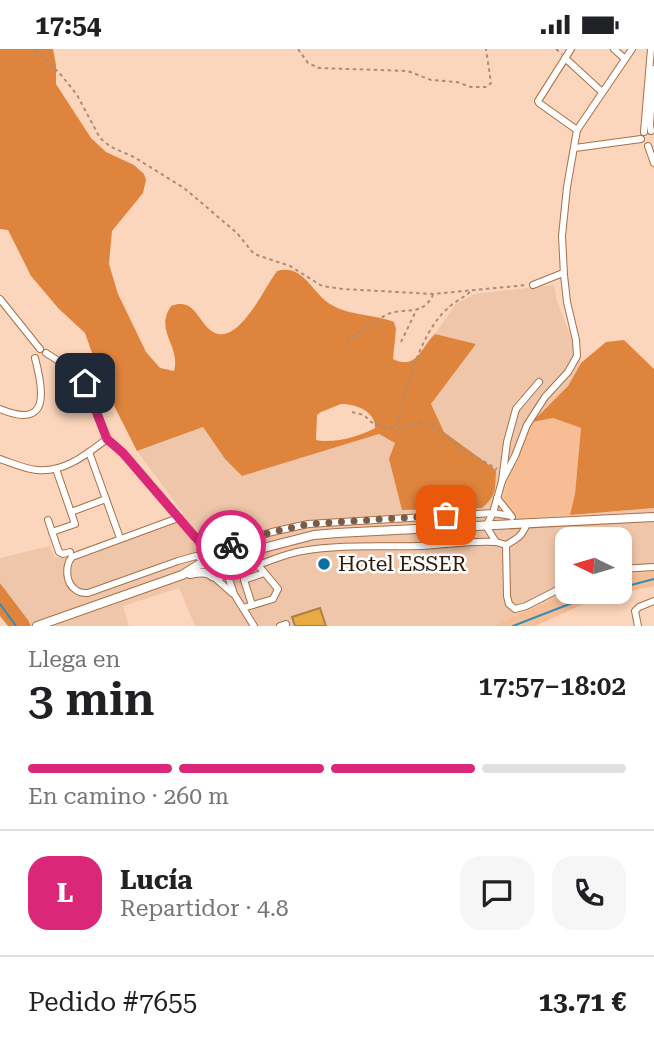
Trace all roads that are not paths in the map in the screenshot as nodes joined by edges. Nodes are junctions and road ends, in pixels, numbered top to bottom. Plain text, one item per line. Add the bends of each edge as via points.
1 (571, 49) edge
2 (614, 49) edge
3 (632, 49) edge
4 (650, 49) edge
5 (565, 58) junction
6 (625, 59) junction
7 (654, 69) edge
8 (602, 92) junction
9 (577, 129) junction
10 (647, 134) edge
11 (651, 144) edge
12 (575, 148) junction
13 (654, 163) edge
14 (564, 273) junction
15 (533, 285) road end
16 (0, 299) edge
17 (43, 355) junction
18 (540, 382) dead end
19 (0, 409) edge
20 (107, 439) junction
21 (89, 452) junction
22 (0, 459) edge
23 (56, 469) junction
24 (502, 481) junction
25 (497, 498) junction
26 (106, 499) junction
27 (71, 512) junction
28 (493, 513) junction
29 (511, 516) junction
30 (654, 517) edge
31 (178, 518) junction
32 (48, 520) dead end
33 (518, 524) junction
34 (527, 524) junction
35 (486, 526) junction
36 (52, 532) junction
37 (195, 537) junction
38 (120, 538) junction
39 (496, 542) junction
40 (506, 545) junction
41 (217, 549) junction
42 (252, 551) junction
43 (73, 554) junction
44 (229, 554) junction
45 (204, 559) junction
46 (258, 565) junction
47 (654, 567) edge
48 (632, 568) edge
49 (235, 570) junction
50 (264, 573) junction
51 (183, 575) junction
52 (211, 575) junction
53 (245, 584) junction
54 (233, 591) junction
55 (555, 591) edge
56 (654, 601) edge
57 (252, 605) junction
58 (243, 608) junction
59 (37, 626) edge
60 (254, 626) edge
61 (279, 626) edge
62 (286, 626) edge
63 (638, 626) edge

1 - 5 street
2 - 6 street
3 - 6 street
4 - 10 street
5 - 8 street
5 - 9 street via 538,101
6 - 8 street
7 - 10 street
8 - 9 street
9 - 12 street
10 - 11 street via 644,145
10 - 12 street
11 - 13 street
12 - 14 street via 563,222
14 - 15 street
14 - 24 street via 577,355 527,425
16 - 17 street
17 - 19 street via 38,367 42,397 36,411 24,416
17 - 20 street via 68,367 85,383
18 - 24 street via 516,409
20 - 21 street
20 - 31 street
21 - 23 street
21 - 26 street
22 - 23 street via 34,470
23 - 27 street
24 - 25 street
25 - 28 street
25 - 29 street
26 - 27 street
26 - 38 street
27 - 36 street via 75,524
28 - 29 street
28 - 35 street
28 - 41 street via 308,524
29 - 33 street
30 - 34 main road
31 - 37 street
31 - 38 street
32 - 36 street
33 - 34 main road
33 - 35 main road
34 - 40 street via 518,539
35 - 39 street
35 - 42 main road via 314,535
36 - 43 street via 60,553
37 - 41 street
37 - 45 street
38 - 43 street
39 - 40 street
39 - 46 street via 328,548 282,555
40 - 55 street via 507,596 514,609
41 - 44 main road
41 - 45 main road
42 - 44 main road
42 - 49 main road
43 - 45 street via 67,563 68,578 77,591 88,593 178,561
44 - 49 main road
45 - 51 main road
45 - 52 main road via 204,568
46 - 49 street
46 - 50 street
47 - 48 street
49 - 52 main road via 222,577
49 - 53 street
49 - 54 street
49 - 54 street
50 - 53 street
50 - 57 street via 278,589 274,599
51 - 52 main road
51 - 59 main road
52 - 54 street
53 - 57 street
54 - 58 street
56 - 63 street via 635,611
57 - 58 street
58 - 60 street
61 - 62 street

